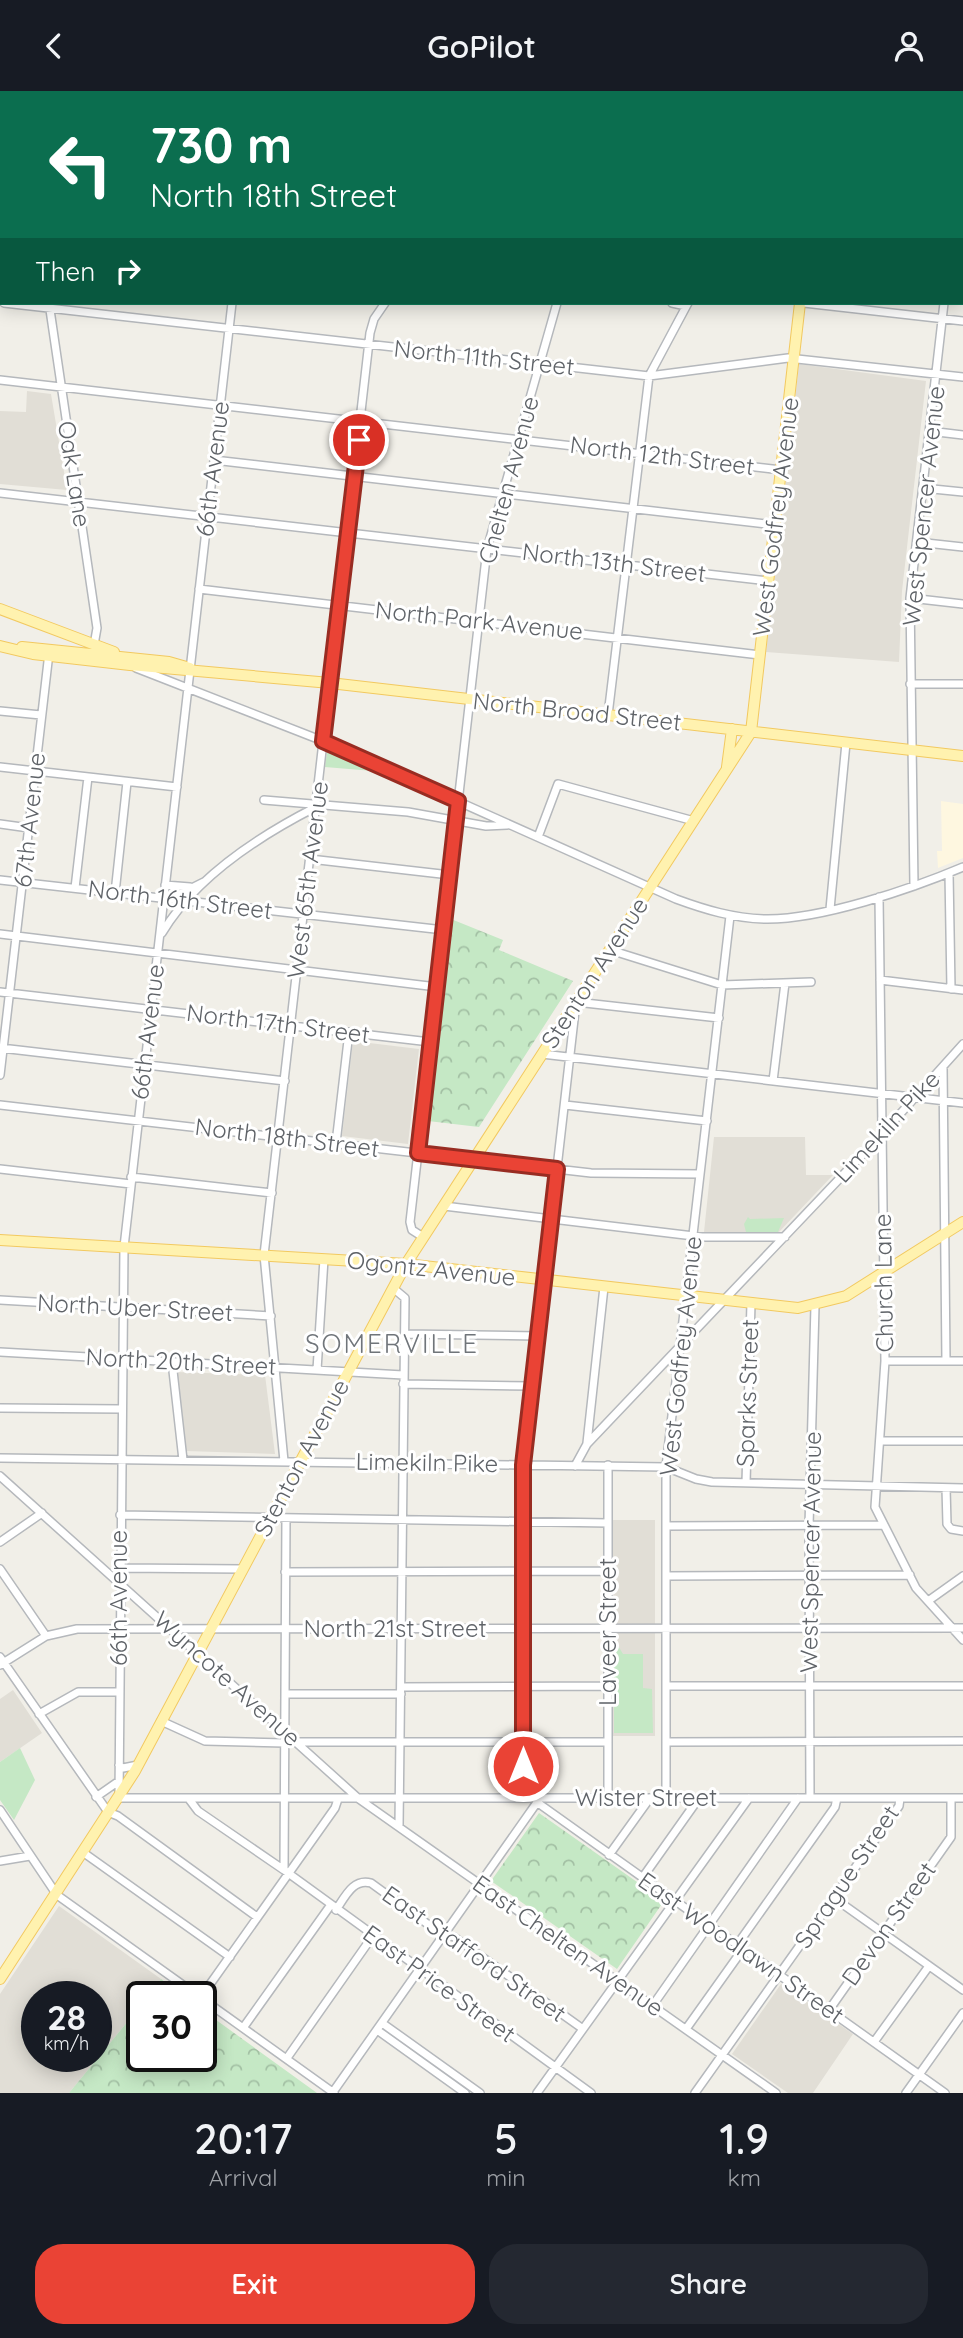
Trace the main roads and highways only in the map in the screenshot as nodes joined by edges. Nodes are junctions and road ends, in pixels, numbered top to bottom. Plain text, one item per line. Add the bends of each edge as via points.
1 (802, 305) edge
2 (0, 609) edge
3 (42, 626) junction
4 (2, 647) edge
5 (35, 647) junction
6 (49, 652) junction
7 (86, 653) junction
8 (96, 661) junction
9 (132, 662) junction
10 (732, 729) junction
11 (751, 732) junction
12 (963, 756) edge
13 (723, 777) junction
14 (963, 1222) edge
15 (0, 1240) edge
16 (406, 1264) junction
17 (0, 1979) edge

1 - 11 main road, West Godfrey Avenue
2 - 3 main road
3 - 5 main road via 42,639
3 - 7 main road
3 - 9 main road
4 - 5 main road, North Broad Street
4 - 6 main road, North Broad Street
5 - 6 main road, North Broad Street
6 - 7 main road, North Broad Street
6 - 8 main road, North Broad Street
7 - 8 main road
7 - 9 main road, North Broad Street
8 - 9 main road, North Broad Street
9 - 10 main road, North Broad Street via 183,664 190,669
10 - 11 main road, North Broad Street
10 - 13 main road
11 - 12 main road, North Broad Street
11 - 13 main road, Stenton Avenue
13 - 16 main road, Stenton Avenue
14 - 16 main road, Ogontz Avenue via 846,1297 815,1306 724,1301
15 - 16 main road, Ogontz Avenue
16 - 17 main road, Stenton Avenue via 138,1765

